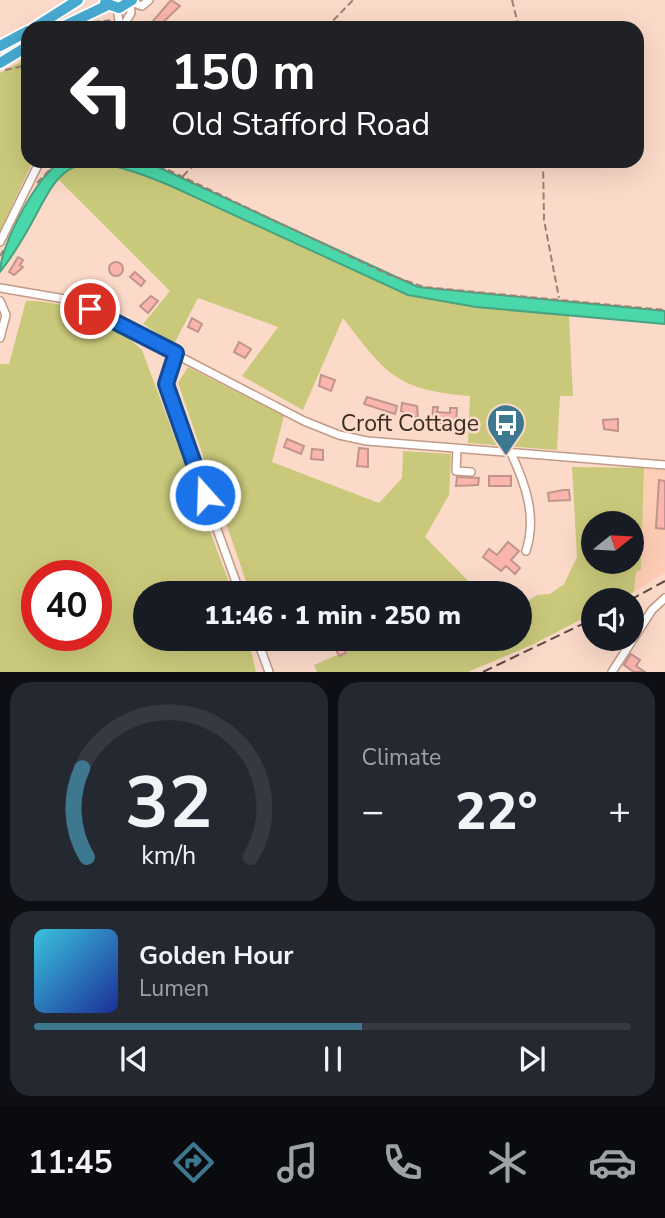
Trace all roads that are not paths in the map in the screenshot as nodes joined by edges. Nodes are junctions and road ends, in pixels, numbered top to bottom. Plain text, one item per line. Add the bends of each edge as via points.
1 (78, 0) edge
2 (149, 0) edge
3 (131, 1) edge
4 (109, 4) edge
5 (45, 21) edge
6 (74, 21) edge
7 (118, 21) edge
8 (126, 21) edge
9 (21, 35) edge
10 (0, 46) edge
11 (21, 51) edge
12 (0, 63) edge
13 (37, 168) edge
14 (4, 241) edge
15 (0, 288) edge
16 (0, 301) edge
17 (0, 338) edge
18 (176, 353) junction
19 (457, 449) junction
20 (511, 453) junction
21 (665, 465) edge
22 (471, 472) dead end
23 (526, 551) dead end
24 (236, 581) edge
25 (665, 598) edge
26 (261, 651) edge
27 (269, 672) edge
28 (612, 672) edge

1 - 5 highway
2 - 3 street via 142,6
3 - 4 highway
3 - 8 street
4 - 6 highway
4 - 7 street
9 - 10 highway
11 - 12 highway
13 - 14 street
15 - 18 street via 71,300
16 - 17 street via 6,314
18 - 19 street via 339,435
18 - 24 street via 167,374 169,396
19 - 20 street
19 - 22 street via 456,471
20 - 21 street
20 - 23 street via 532,520
25 - 28 street via 652,610
26 - 27 street

